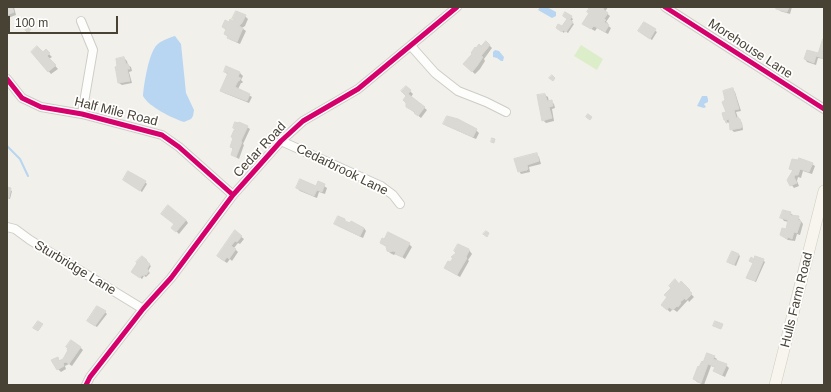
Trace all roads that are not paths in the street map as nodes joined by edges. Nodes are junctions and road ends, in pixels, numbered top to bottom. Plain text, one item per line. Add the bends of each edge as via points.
1 (457, 7) edge
2 (665, 7) edge
3 (81, 21) dead end
4 (410, 46) junction
5 (7, 79) edge
6 (824, 109) edge
7 (506, 112) dead end
8 (82, 114) junction
9 (281, 141) junction
10 (824, 191) edge
11 (234, 195) junction
12 (400, 204) dead end
13 (7, 227) edge
14 (143, 309) junction
15 (777, 384) edge
16 (86, 385) edge

1 - 4 street, Cedar Road
2 - 6 street, Morehouse Lane
3 - 8 street via 93,50
4 - 7 street via 435,73 458,92
4 - 9 street, Cedar Road via 358,89 304,121
5 - 8 street, Half Mile Road via 22,98 41,107
8 - 11 street, Half Mile Road via 162,135
9 - 11 street, Cedar Road
9 - 12 street, Cedarbrook Lane via 381,186
10 - 15 main road, Hulls Farm Road
11 - 14 street, Cedar Road via 172,278
13 - 14 street, Sturbridge Lane via 15,229
14 - 16 street, Cedar Road

